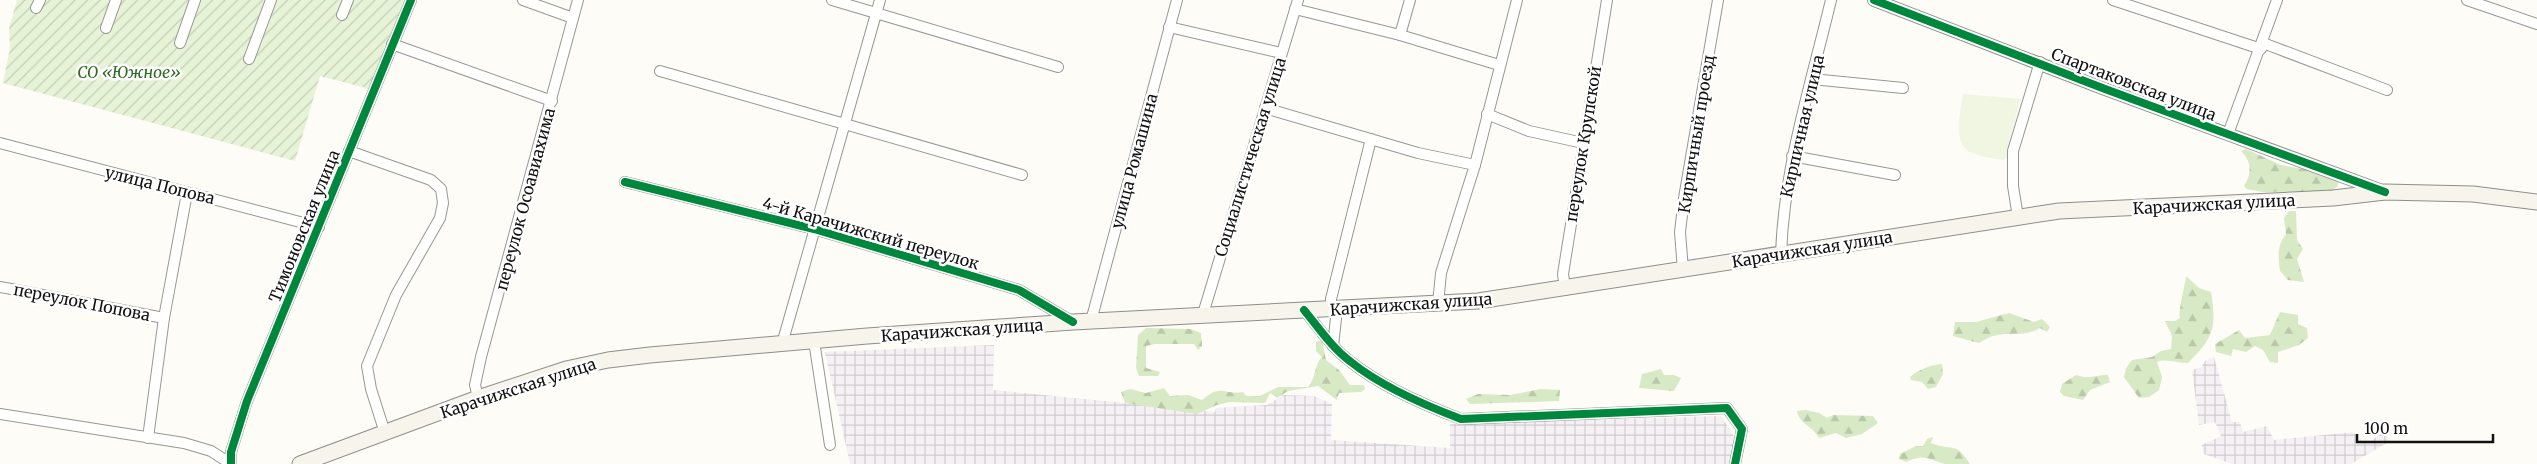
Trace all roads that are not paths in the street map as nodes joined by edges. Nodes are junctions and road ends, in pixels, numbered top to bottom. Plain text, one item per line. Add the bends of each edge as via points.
1 (116, 0) edge
2 (195, 0) edge
3 (271, 0) edge
4 (348, 0) edge
5 (411, 0) edge
6 (523, 0) edge
7 (578, 0) edge
8 (832, 0) edge
9 (880, 0) edge
10 (1177, 0) edge
11 (1410, 0) edge
12 (1517, 0) edge
13 (1607, 0) edge
14 (1718, 0) edge
15 (1831, 0) edge
16 (1874, 0) edge
17 (2113, 0) edge
18 (2278, 0) edge
19 (2467, 0) edge
20 (1296, 4) edge
21 (876, 13) junction
22 (342, 15) dead end
23 (573, 18) junction
24 (2537, 24) edge
25 (1169, 27) junction
26 (106, 28) dead end
27 (1400, 35) junction
28 (180, 43) dead end
29 (392, 44) junction
30 (2262, 46) junction
31 (1281, 53) junction
32 (249, 59) dead end
33 (2040, 62) junction
34 (1499, 66) junction
35 (1058, 67) dead end
36 (660, 71) dead end
37 (1812, 79) junction
38 (1903, 88) dead end
39 (2387, 90) dead end
40 (552, 101) junction
41 (1265, 108) junction
42 (1488, 114) junction
43 (844, 123) junction
44 (2228, 134) junction
45 (1371, 139) junction
46 (0, 143) edge
47 (1582, 143) junction
48 (349, 151) junction
49 (1792, 156) junction
50 (1474, 165) junction
51 (1022, 175) dead end
52 (1895, 175) dead end
53 (625, 182) dead end
54 (187, 192) junction
55 (2385, 192) junction
56 (2537, 202) edge
57 (2018, 217) junction
58 (319, 227) junction
59 (814, 229) junction
60 (1780, 254) junction
61 (1683, 270) junction
62 (0, 287) edge
63 (1565, 288) junction
64 (1438, 304) junction
65 (1334, 309) junction
66 (1304, 310) junction
67 (1203, 314) junction
68 (164, 318) junction
69 (1091, 321) junction
70 (1073, 322) junction
71 (814, 341) junction
72 (782, 344) junction
73 (1333, 346) junction
74 (478, 398) junction
75 (0, 414) edge
76 (385, 433) junction
77 (148, 438) junction
78 (830, 445) dead end
79 (231, 464) edge
80 (300, 464) edge
81 (1735, 464) edge

1 - 26 street
2 - 28 street
3 - 32 street
4 - 22 street
5 - 29 street, Тимоновская улица
6 - 23 street
7 - 23 street, переулок Осоавиахима
8 - 21 street
9 - 21 street, 4-й Карачижский переулок
10 - 25 street, улица Ромашина
11 - 27 street
12 - 34 street
13 - 47 street, переулок Крупской
14 - 61 street, Кирпичный проезд via 1684,198 1680,232
15 - 37 street, Кирпичная улица
16 - 33 street, Спартаковская улица
17 - 30 street
18 - 30 street
19 - 24 street
20 - 27 street
20 - 31 street, Социалистическая улица
21 - 35 street
21 - 43 street, 4-й Карачижский переулок
23 - 40 street, переулок Осоавиахима
25 - 31 street
25 - 69 street, улица Ромашина
27 - 34 street
29 - 40 street
29 - 48 street, Тимоновская улица
30 - 39 street
30 - 44 street
31 - 41 street, Социалистическая улица
33 - 44 street, Спартаковская улица
33 - 57 street via 2013,151 2013,186
34 - 42 street
36 - 43 street
37 - 38 street
37 - 49 street, Кирпичная улица
40 - 74 street, переулок Осоавиахима via 481,357 475,385
41 - 45 street
41 - 67 street, Социалистическая улица
42 - 47 street via 1529,131
42 - 50 street
43 - 51 street
43 - 59 street, 4-й Карачижский переулок
44 - 55 street, Спартаковская улица
45 - 50 street
45 - 65 street via 1331,299
46 - 54 street, улица Попова
47 - 63 street, переулок Крупской via 1563,274
48 - 58 street, Тимоновская улица
48 - 76 street via 431,180 441,189 443,203 440,218 396,295 367,366
49 - 52 street
49 - 60 street, Кирпичная улица via 1782,215
50 - 64 street via 1441,273
53 - 59 street, 4-й Карачижский переулок
54 - 58 street, улица Попова
54 - 68 street
55 - 56 main road, Спартаковская улица via 2473,194
55 - 57 main road, Карачижская улица via 2333,198 2059,211
57 - 60 main road, Карачижская улица
58 - 79 street, Тимоновская улица via 247,401 231,452
59 - 70 street, 4-й Карачижский переулок via 1019,290
59 - 72 street, 4-й Карачижский переулок
60 - 61 main road, Карачижская улица
61 - 63 main road, Карачижская улица
62 - 68 street, переулок Попова
63 - 64 main road, Карачижская улица via 1478,302
64 - 65 main road, Карачижская улица
65 - 66 main road, Карачижская улица
65 - 73 street
66 - 67 main road, Карачижская улица
66 - 73 street
67 - 69 main road, Карачижская улица
68 - 77 street
69 - 70 main road, Карачижская улица
70 - 71 main road, Карачижская улица
71 - 72 main road, Карачижская улица
71 - 78 street
72 - 74 main road, Карачижская улица via 608,360 566,369
73 - 81 street via 1351,363 1420,404 1461,420 1727,408 1742,428
74 - 76 main road, Карачижская улица
75 - 77 street
76 - 80 main road, Карачижская улица
77 - 79 street via 211,451

